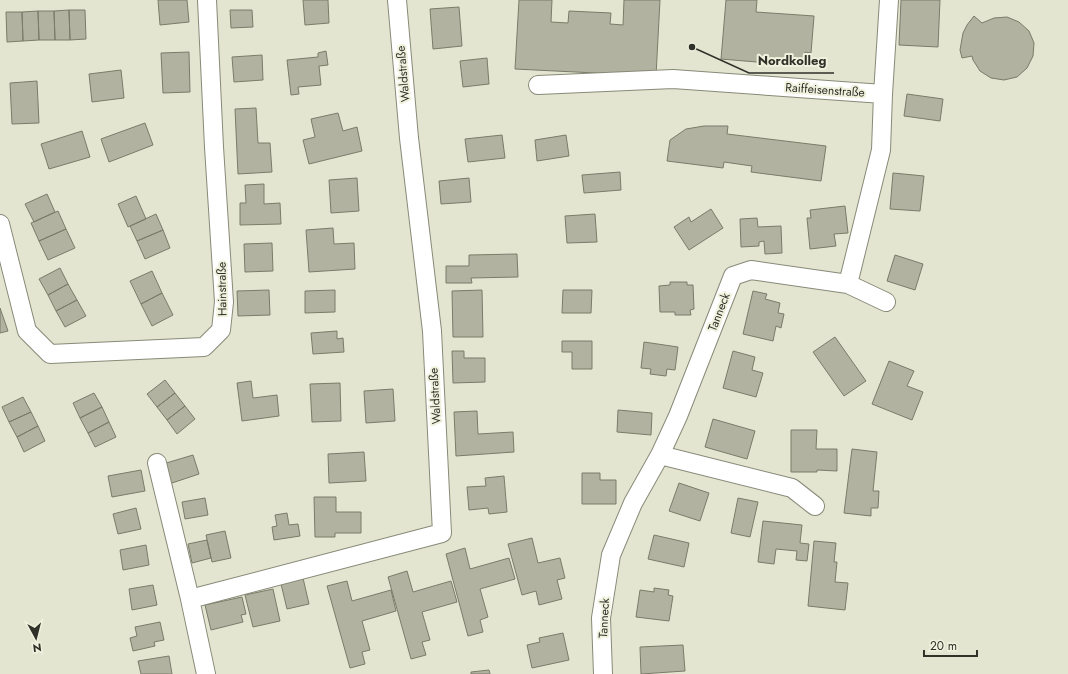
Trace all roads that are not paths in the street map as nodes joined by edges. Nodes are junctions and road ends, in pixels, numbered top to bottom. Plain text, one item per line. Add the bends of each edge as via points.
1 (207, 0) edge
2 (397, 0) edge
3 (889, 0) edge
4 (538, 85) dead end
5 (882, 94) junction
6 (0, 224) edge
7 (848, 284) junction
8 (886, 302) dead end
9 (660, 455) junction
10 (157, 463) dead end
11 (815, 506) dead end
12 (190, 599) junction
13 (206, 674) edge
14 (603, 674) edge

1 - 6 street, Hainstraße via 224,302 221,330 204,347 50,354 27,331
2 - 12 street, Waldstraße via 409,138 432,331 442,533
3 - 5 street, Raiffeisenstraße
4 - 5 street, Raiffeisenstraße via 673,79
5 - 7 street via 881,150
7 - 8 street, Tanneck
7 - 9 street, Tanneck via 751,270 733,276
9 - 11 street via 792,488
9 - 14 street, Tanneck via 634,503 611,555 601,618
10 - 12 street
12 - 13 street

